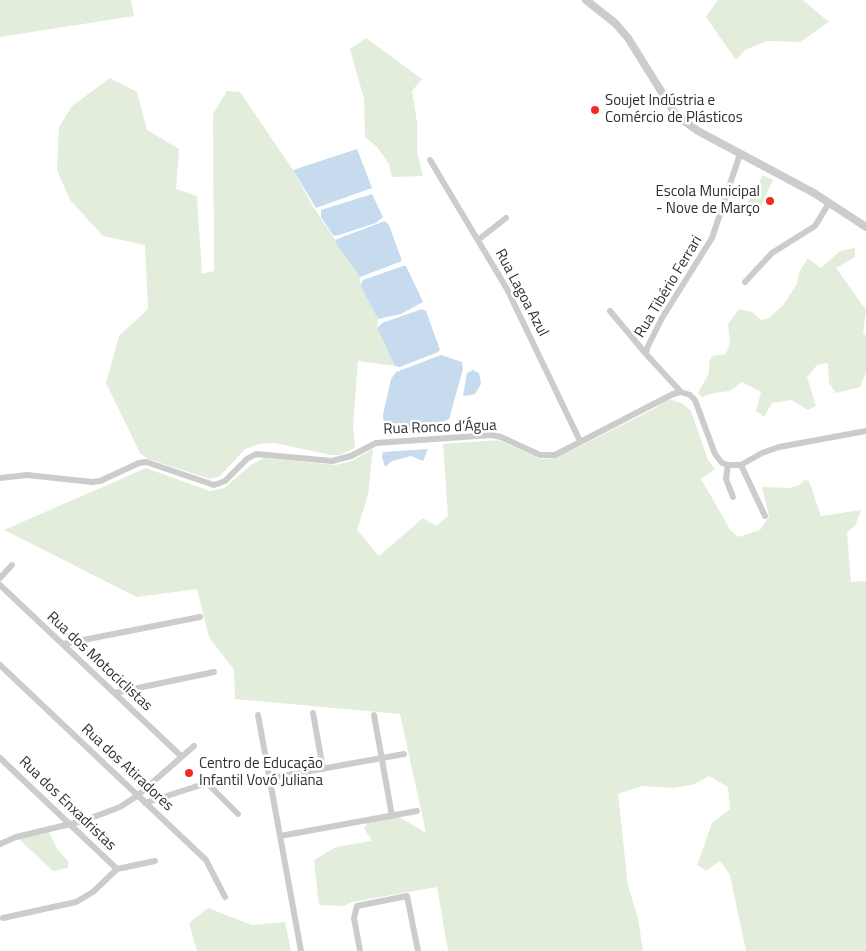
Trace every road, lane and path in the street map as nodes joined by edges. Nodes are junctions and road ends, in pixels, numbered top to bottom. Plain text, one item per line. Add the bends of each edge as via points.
1 (586, 0) edge
2 (740, 154) junction
3 (430, 160) dead end
4 (829, 203) junction
5 (506, 218) dead end
6 (866, 227) edge
7 (478, 240) junction
8 (745, 282) dead end
9 (610, 311) dead end
10 (646, 354) junction
11 (681, 392) junction
12 (866, 431) edge
13 (580, 441) junction
14 (728, 465) junction
15 (741, 465) junction
16 (0, 478) edge
17 (733, 497) dead end
18 (765, 516) dead end
19 (12, 565) dead end
20 (0, 578) edge
21 (0, 585) edge
22 (200, 617) dead end
23 (63, 644) junction
24 (0, 665) edge
25 (214, 672) dead end
26 (114, 693) junction
27 (313, 713) dead end
28 (258, 715) dead end
29 (374, 715) dead end
30 (194, 746) dead end
31 (404, 754) dead end
32 (180, 756) junction
33 (0, 758) edge
34 (382, 758) junction
35 (323, 769) junction
36 (269, 778) junction
37 (249, 782) dead end
38 (137, 796) junction
39 (145, 803) junction
40 (417, 812) dead end
41 (238, 814) dead end
42 (392, 816) junction
43 (70, 824) junction
44 (280, 836) junction
45 (0, 844) edge
46 (155, 861) dead end
47 (117, 869) junction
48 (226, 897) dead end
49 (3, 918) dead end
50 (301, 951) edge
51 (360, 951) edge
52 (418, 951) edge

1 - 2 street via 628,38 676,114
2 - 4 street
2 - 10 street, Rua Tibério Ferrari via 709,245 657,326 648,342
3 - 7 street, Rua Lagoa Azul
4 - 6 street
4 - 8 street via 815,226 772,252
5 - 7 street
7 - 13 street, Rua Lagoa Azul via 526,326
9 - 10 street
10 - 11 street, Rua Tibério Ferrari
11 - 13 street, Rua Ronco d’Água
11 - 14 street via 695,400 715,454
12 - 15 street via 771,450
13 - 16 street, Rua Ronco d’Água via 548,456 492,435 376,443 351,456 332,461 256,454 225,481 214,485 146,462 92,482 27,475
14 - 15 street
14 - 17 street via 726,479
15 - 18 street
19 - 20 street
21 - 23 street, Rua dos Motociclistas
22 - 23 street
23 - 26 street, Rua dos Motociclistas
24 - 38 street, Rua dos Atiradores
25 - 26 street
26 - 32 street, Rua dos Motociclistas
27 - 35 street
28 - 36 street
29 - 34 street
30 - 32 street
31 - 34 street
32 - 38 street
33 - 43 street, Rua dos Enxadristas
34 - 35 street
34 - 42 street
35 - 36 street
36 - 37 street
36 - 44 street
38 - 39 street, Rua dos Atiradores
38 - 43 street via 102,815
39 - 41 street via 207,783
39 - 48 street, Rua dos Atiradores via 206,860
40 - 42 street
42 - 44 street
43 - 45 street
43 - 47 street, Rua dos Enxadristas
44 - 50 street
46 - 47 street
47 - 49 street via 85,898
51 - 52 street via 354,908 360,904 407,896

